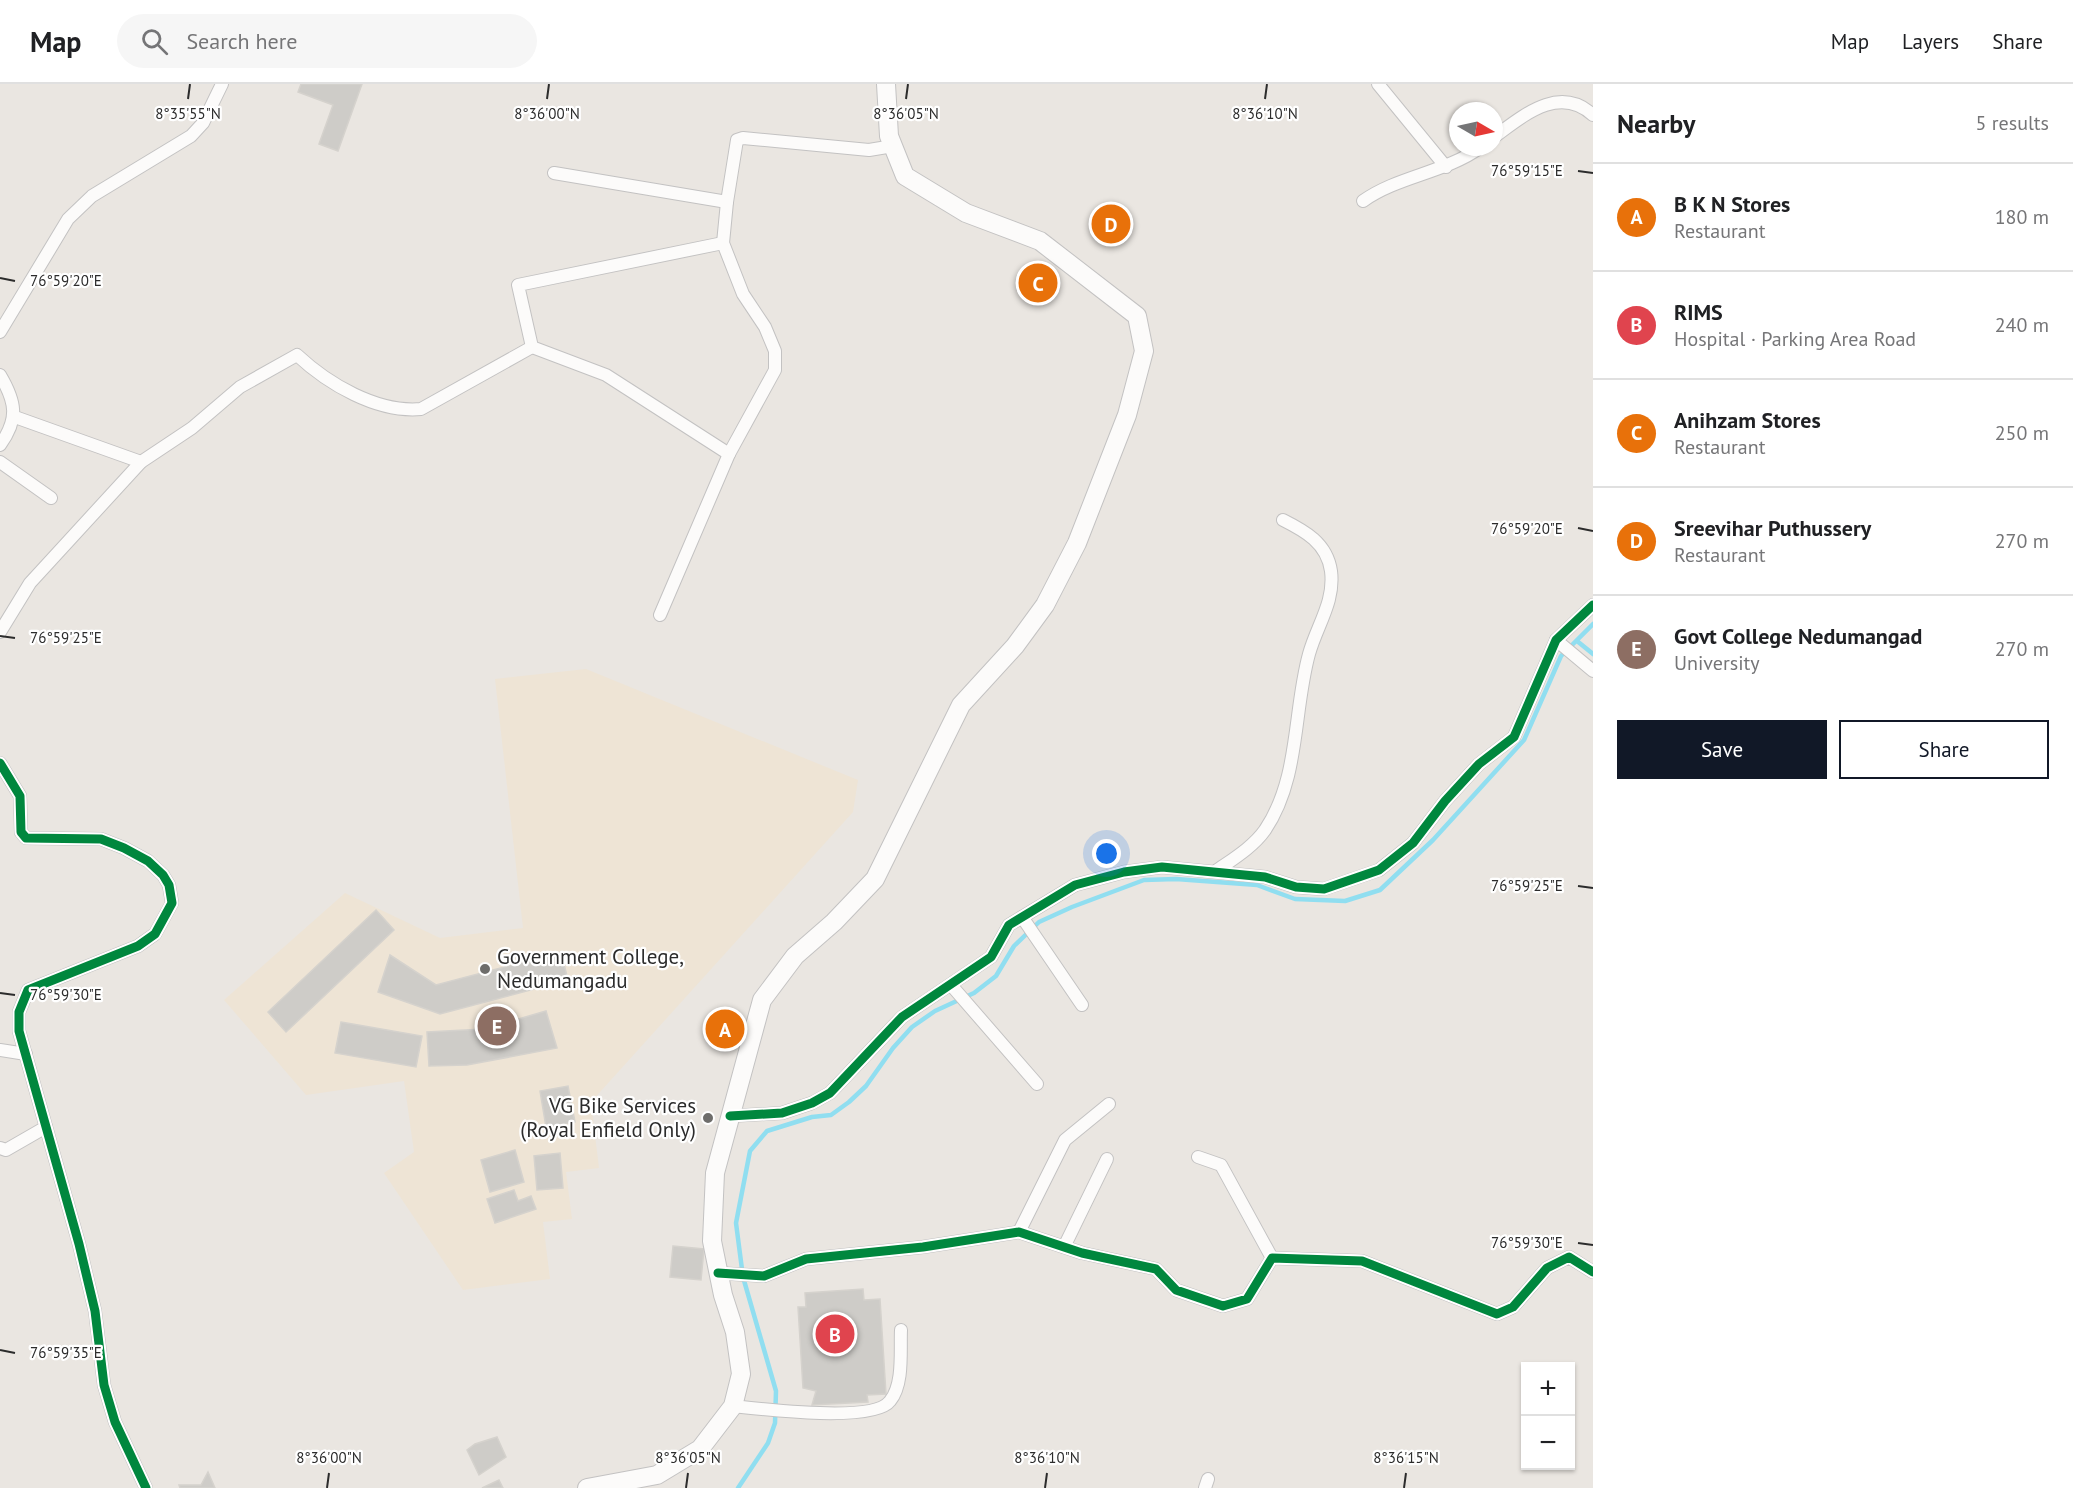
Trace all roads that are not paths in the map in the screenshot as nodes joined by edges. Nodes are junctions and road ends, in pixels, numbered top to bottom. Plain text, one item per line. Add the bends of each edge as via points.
1 (222, 84) edge
2 (886, 84) edge
3 (1378, 84) edge
4 (1593, 115) edge
5 (1503, 131) edge
6 (893, 146) junction
7 (1465, 156) edge
8 (1446, 167) junction
9 (554, 173) dead end
10 (1362, 201) dead end
11 (727, 202) junction
12 (723, 243) junction
13 (0, 332) edge
14 (532, 347) junction
15 (0, 375) edge
16 (15, 417) junction
17 (0, 445) edge
18 (729, 454) junction
19 (0, 462) edge
20 (141, 462) junction
21 (51, 498) dead end
22 (1283, 520) dead end
23 (1593, 605) edge
24 (660, 615) dead end
25 (0, 632) edge
26 (1556, 640) junction
27 (1593, 671) edge
28 (0, 764) edge
29 (1216, 871) junction
30 (1022, 917) junction
31 (951, 986) junction
32 (1082, 1005) dead end
33 (0, 1050) edge
34 (26, 1054) junction
35 (1037, 1084) dead end
36 (1109, 1104) dead end
37 (730, 1116) junction
38 (46, 1127) junction
39 (0, 1148) edge
40 (1198, 1156) dead end
41 (1107, 1159) dead end
42 (1019, 1232) junction
43 (1064, 1247) junction
44 (1272, 1258) junction
45 (1593, 1272) edge
46 (718, 1273) junction
47 (901, 1330) dead end
48 (732, 1406) junction
49 (146, 1488) edge
50 (587, 1488) edge

1 - 13 street via 203,123 191,136 92,196 68,219
2 - 6 main road
3 - 8 street
4 - 5 street via 1570,101 1552,102 1535,108
6 - 11 street via 869,150 737,140
6 - 37 main road via 905,176 966,213 1040,241 1137,316 1144,351 1108,469 1045,605 1015,646 962,705 875,879 795,956 762,1000
7 - 8 street
8 - 10 street
9 - 11 street
11 - 12 street
12 - 14 street via 519,285
12 - 18 street via 743,294 765,327 775,351 775,370
14 - 18 street via 606,375
14 - 20 street via 421,409 408,410 385,407 354,394 297,355 240,387 192,428
15 - 16 street
16 - 17 street via 12,429
16 - 20 street
18 - 24 street
19 - 21 street
20 - 25 street via 30,583
22 - 29 street via 1317,541 1331,572 1330,598 1304,674 1294,754 1282,796 1264,830 1246,850
23 - 26 street
26 - 27 street
26 - 29 street via 1514,737 1479,764 1413,843 1379,870 1324,889
28 - 34 street via 20,796 21,832 26,838 100,839 124,848 163,875 172,903 155,934 138,946 28,990 19,1012 19,1031
29 - 30 street via 1162,867 1124,872 1075,885
30 - 31 street via 1009,925 991,957
30 - 32 street
31 - 35 street
31 - 37 street via 902,1017 830,1093 782,1113
33 - 34 street
34 - 38 street
36 - 42 street via 1065,1140
37 - 46 main road via 715,1173 712,1241
38 - 39 street via 6,1150
38 - 49 street via 95,1311 105,1385 115,1422
40 - 44 street via 1221,1165
41 - 43 street
42 - 43 street
42 - 46 street via 806,1259 764,1276
43 - 44 street via 1156,1269 1176,1290 1223,1306 1247,1299
44 - 45 street via 1362,1261 1497,1314 1513,1307 1547,1268 1569,1257
46 - 48 main road via 735,1332 741,1374
47 - 48 street via 897,1390 889,1404 870,1412 794,1412
48 - 50 main road via 700,1449 657,1475

